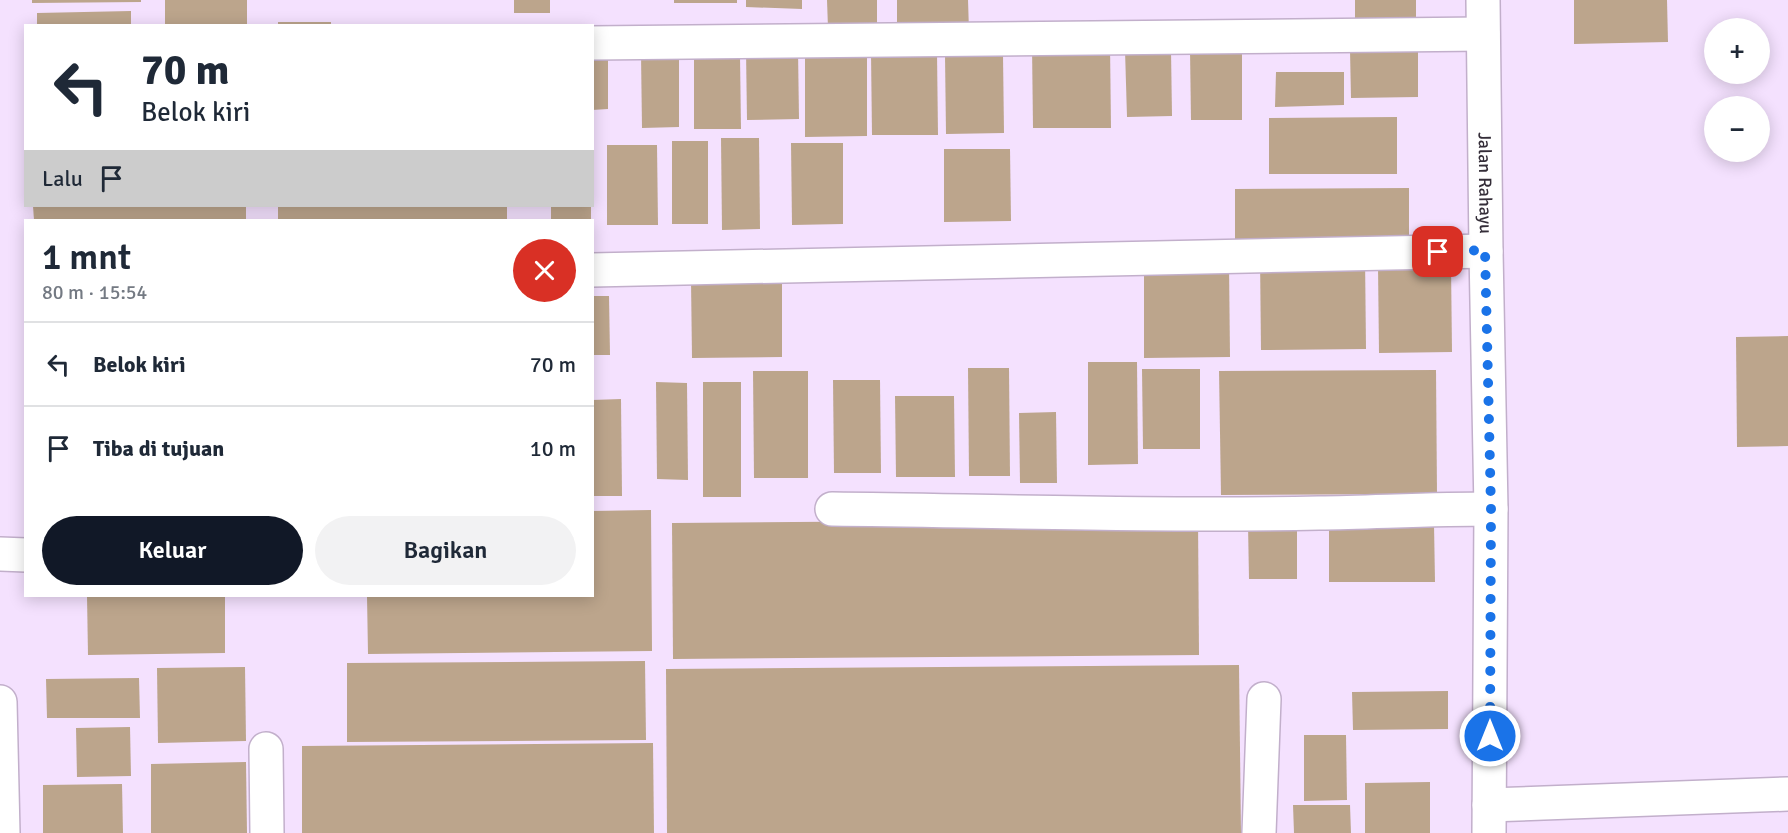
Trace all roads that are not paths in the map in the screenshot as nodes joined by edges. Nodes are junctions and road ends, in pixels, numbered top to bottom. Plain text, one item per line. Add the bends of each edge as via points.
1 (1483, 0) edge
2 (1483, 34) junction
3 (594, 43) edge
4 (1485, 250) junction
5 (594, 270) edge
6 (832, 509) dead end
7 (1491, 509) junction
8 (0, 554) edge
9 (24, 555) edge
10 (1264, 699) dead end
11 (0, 702) edge
12 (266, 749) dead end
13 (1788, 794) edge
14 (1489, 819) edge
15 (3, 833) edge
16 (267, 833) edge
17 (1259, 833) edge

1 - 2 street, Jalan Rahayu
2 - 3 street
2 - 4 street, Jalan Rahayu
4 - 5 street
4 - 7 street, Jalan Rahayu
6 - 7 street via 1320,513
7 - 14 street, Jalan Rahayu
8 - 9 street
10 - 17 street
11 - 15 street
12 - 16 street
13 - 14 street

